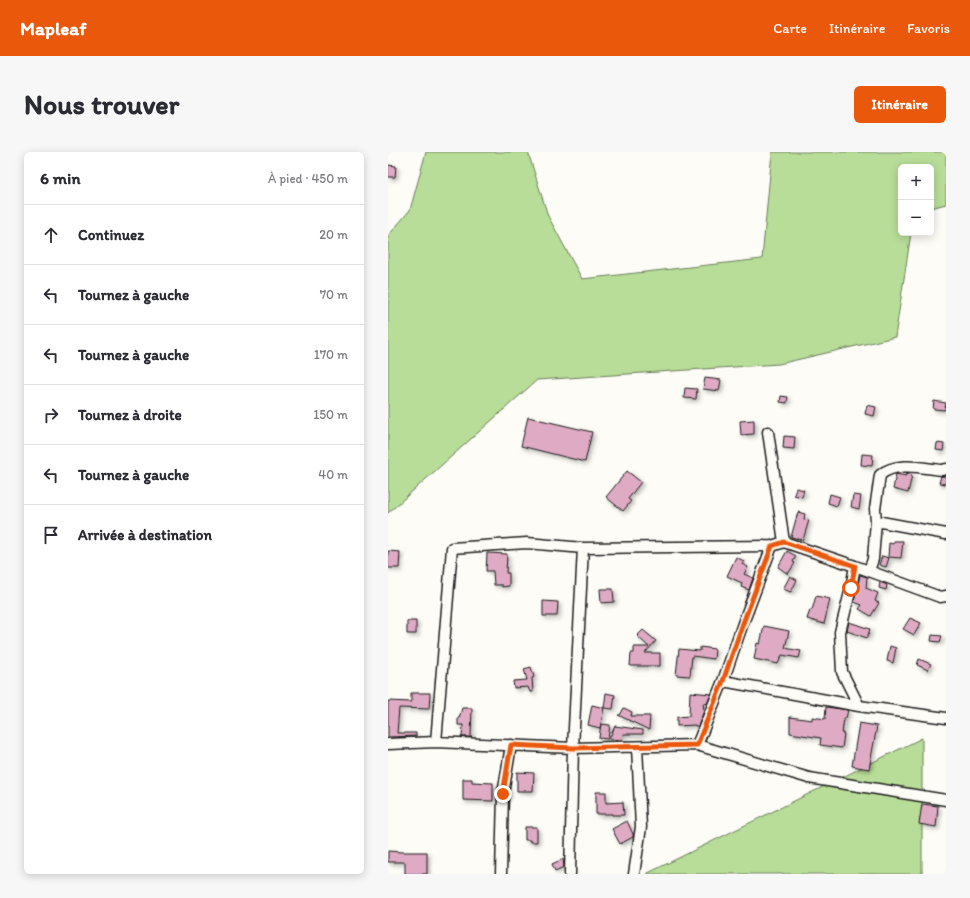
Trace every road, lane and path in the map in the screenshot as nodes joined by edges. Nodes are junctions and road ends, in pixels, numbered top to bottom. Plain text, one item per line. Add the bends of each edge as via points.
1 (768, 432) dead end
2 (946, 469) edge
3 (876, 521) junction
4 (946, 534) edge
5 (784, 542) junction
6 (772, 546) junction
7 (584, 548) junction
8 (855, 566) junction
9 (869, 571) junction
10 (946, 596) edge
11 (723, 681) junction
12 (859, 706) junction
13 (946, 718) edge
14 (436, 742) junction
15 (388, 744) edge
16 (511, 745) junction
17 (697, 745) junction
18 (637, 747) junction
19 (573, 748) junction
20 (946, 800) edge
21 (501, 874) edge
22 (570, 874) edge
23 (634, 874) edge

1 - 5 street
2 - 3 street via 900,466 886,470 880,475 878,484
3 - 4 street
3 - 9 street via 873,559
5 - 6 street
5 - 8 street
6 - 7 street
6 - 11 street
7 - 14 street via 527,542 452,548
7 - 19 street
8 - 9 street
8 - 12 street via 840,632 842,672
9 - 10 street via 940,597
11 - 12 street
11 - 17 street
12 - 13 street
14 - 15 street
14 - 16 street
16 - 19 street
16 - 21 street via 503,794
17 - 18 street
17 - 20 street via 809,778
18 - 19 street
18 - 23 street via 641,827
19 - 22 street

